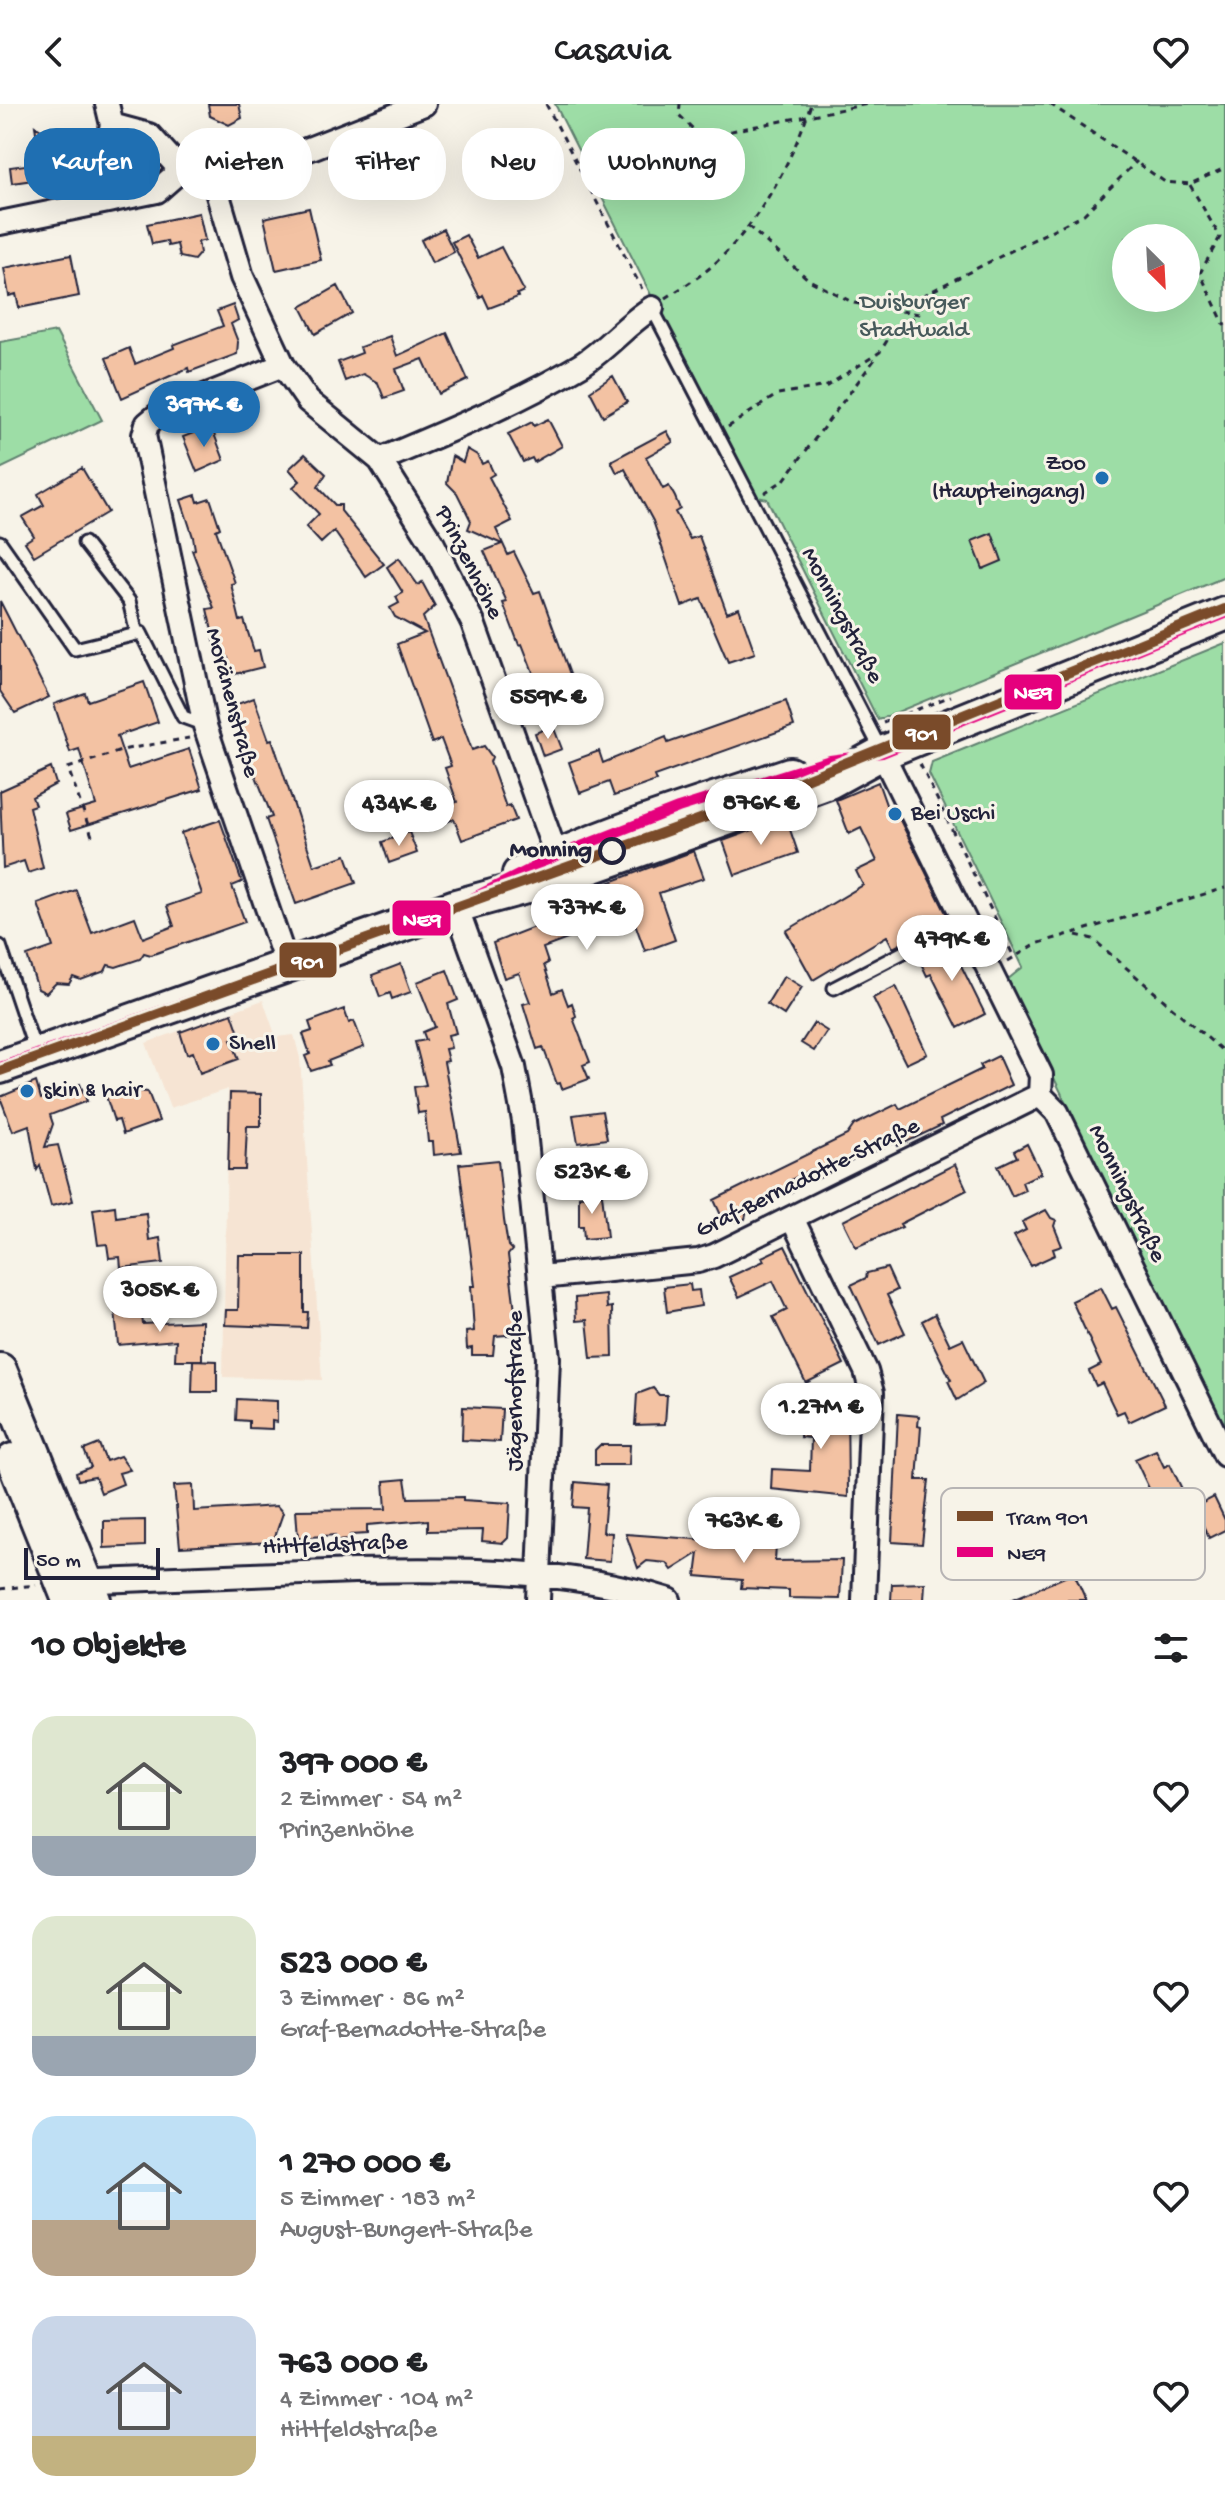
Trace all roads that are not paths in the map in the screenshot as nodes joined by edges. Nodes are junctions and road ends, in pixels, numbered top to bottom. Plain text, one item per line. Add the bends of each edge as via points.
1 (424, 104) edge
2 (109, 114) edge
3 (312, 148) edge
4 (176, 165) edge
5 (176, 174) edge
6 (160, 188) edge
7 (114, 200) edge
8 (219, 200) edge
9 (0, 223) edge
10 (652, 308) joint
11 (283, 365) junction
12 (380, 460) junction
13 (0, 542) edge
14 (84, 543) dead end
15 (1225, 614) edge
16 (137, 634) junction
17 (207, 730) junction
18 (887, 763) junction
19 (560, 867) junction
20 (456, 906) junction
21 (966, 920) junction
22 (0, 946) edge
23 (287, 966) junction
24 (834, 988) dead end
25 (37, 1054) junction
26 (0, 1067) edge
27 (1040, 1095) junction
28 (792, 1218) junction
29 (541, 1277) junction
30 (0, 1370) edge
31 (0, 1427) edge
32 (1225, 1455) edge
33 (537, 1573) junction
34 (78, 1591) edge
35 (538, 1600) edge
36 (669, 1600) edge
37 (864, 1600) edge

1 - 3 street
2 - 4 street via 149,135
5 - 6 street
7 - 9 street
8 - 11 street, Prinzenhöhe via 242,277
10 - 12 street via 579,366 487,415
10 - 18 lane, Monningstraße
11 - 12 street, Prinzenhöhe via 308,401
11 - 17 street, Moränenstraße via 159,414 147,424 145,447
12 - 19 street, Prinzenhöhe via 433,544 473,623
13 - 16 lane via 75,649
14 - 16 lane via 129,601
15 - 18 main road
16 - 17 lane via 183,717
17 - 23 street, Moränenstraße
18 - 19 main road via 830,760
18 - 21 street, Monningstraße
19 - 20 main road
20 - 23 main road
20 - 29 street, Jägerhofstraße via 514,1067
21 - 24 lane
21 - 27 street, Monningstraße via 1041,1075
22 - 25 lane
23 - 25 main road
25 - 26 main road
27 - 28 street, Graf-Bernadotte-Straße
27 - 32 street, Monningstraße via 1057,1112
28 - 29 street, Graf-Bernadotte-Straße via 698,1261
28 - 37 street via 872,1393
29 - 33 street, Jägerhofstraße via 548,1358
30 - 34 main road
31 - 34 main road
33 - 34 street, Hittfeldstraße via 421,1570
33 - 35 street, Jägerhofstraße
33 - 36 street, Hittfeldstraße via 615,1583

